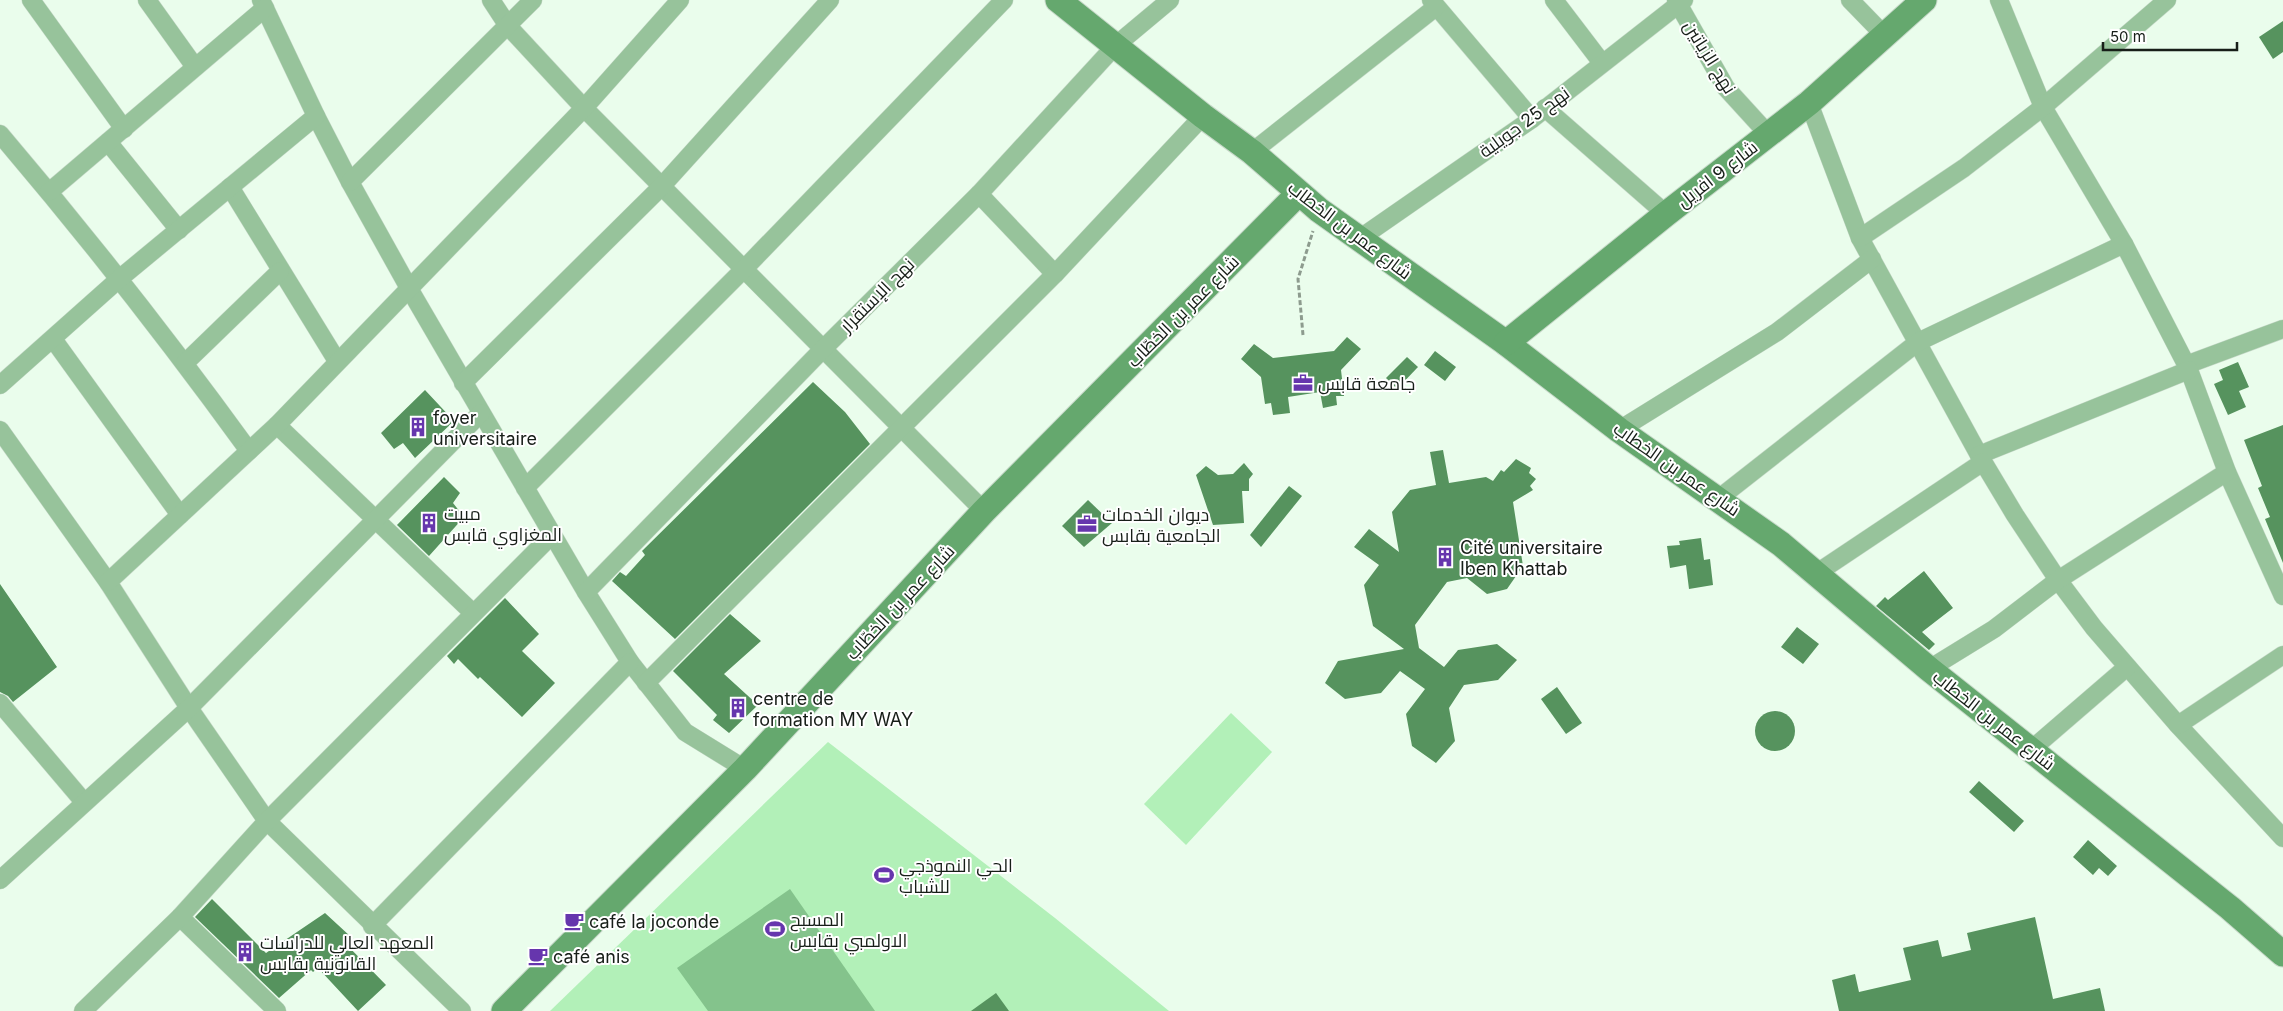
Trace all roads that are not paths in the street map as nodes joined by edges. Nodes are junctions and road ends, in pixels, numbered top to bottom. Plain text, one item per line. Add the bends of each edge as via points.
1 (31, 0) edge
2 (147, 0) edge
3 (491, 0) edge
4 (533, 0) edge
5 (680, 0) edge
6 (830, 0) edge
7 (1004, 0) edge
8 (1058, 0) edge
9 (1170, 0) edge
10 (1554, 0) edge
11 (1850, 0) edge
12 (1924, 0) edge
13 (1999, 0) edge
14 (2166, 0) edge
15 (1679, 2) edge
16 (263, 4) edge
17 (1434, 4) edge
18 (508, 26) junction
19 (1885, 36) junction
20 (1115, 46) junction
21 (1602, 63) junction
22 (195, 67) junction
23 (1809, 103) junction
24 (2043, 106) junction
25 (584, 108) junction
26 (1539, 114) junction
27 (316, 116) junction
28 (1203, 116) junction
29 (124, 129) junction
30 (0, 134) edge
31 (1768, 134) junction
32 (108, 142) junction
33 (1252, 152) junction
34 (350, 182) junction
35 (230, 187) junction
36 (661, 187) junction
37 (50, 192) junction
38 (979, 194) junction
39 (1298, 194) junction
40 (1666, 214) junction
41 (178, 230) junction
42 (1860, 238) junction
43 (1359, 239) junction
44 (2124, 244) junction
45 (1872, 260) junction
46 (280, 270) junction
47 (743, 270) junction
48 (1054, 274) junction
49 (119, 279) junction
50 (410, 290) junction
51 (2283, 329) edge
52 (53, 339) junction
53 (1918, 342) junction
54 (1506, 343) junction
55 (823, 349) junction
56 (337, 361) junction
57 (185, 363) junction
58 (2187, 367) junction
59 (463, 383) junction
60 (0, 385) edge
61 (481, 414) junction
62 (277, 425) junction
63 (902, 428) junction
64 (0, 430) edge
65 (1619, 430) junction
66 (248, 451) junction
67 (1981, 459) junction
68 (2227, 472) junction
69 (525, 488) junction
70 (1718, 499) junction
71 (984, 511) junction
72 (180, 515) junction
73 (376, 521) junction
74 (552, 535) junction
75 (1817, 573) junction
76 (2058, 580) junction
77 (108, 582) junction
78 (586, 592) junction
79 (2283, 596) edge
80 (473, 613) junction
81 (2283, 655) edge
82 (630, 662) junction
83 (2127, 667) junction
84 (1929, 669) junction
85 (646, 684) junction
86 (0, 703) edge
87 (189, 708) junction
88 (2178, 725) junction
89 (2032, 750) junction
90 (745, 769) junction
91 (84, 802) junction
92 (267, 821) junction
93 (2283, 838) edge
94 (0, 880) edge
95 (180, 917) junction
96 (372, 926) junction
97 (2283, 954) edge
98 (83, 1011) edge
99 (277, 1011) edge
100 (462, 1011) edge
101 (504, 1011) edge

1 - 29 street
2 - 22 street
3 - 18 street
4 - 18 street
5 - 25 street
6 - 36 street
7 - 47 street
8 - 20 street, شارع عمر بن الخطاب
9 - 20 street, نهج الإستقرار
10 - 21 street
11 - 19 street
12 - 19 street, شارع 9 افريل
13 - 24 street
14 - 24 street
15 - 21 street, نهج 25 جويلية
15 - 31 street, نهج الزياتين via 1726,88
16 - 22 street
16 - 27 street
17 - 26 street
17 - 33 street
18 - 25 street
18 - 34 street
19 - 23 street, شارع 9 افريل
20 - 28 street, شارع عمر بن الخطاب
20 - 38 street, نهج الإستقرار
21 - 26 street, نهج 25 جويلية
22 - 29 street
23 - 31 street, شارع 9 افريل
23 - 42 street
24 - 42 street via 1964,168
24 - 44 street
25 - 36 street
25 - 50 street
26 - 40 street
26 - 43 street, نهج 25 جويلية
27 - 34 street
27 - 35 street
28 - 33 street, شارع عمر بن الخطاب
28 - 48 street
29 - 32 street
30 - 37 street
31 - 40 street, شارع 9 افريل
32 - 37 street
32 - 41 street
33 - 39 street, شارع عمر بن الخطاب
34 - 50 street
35 - 41 street
35 - 46 street
36 - 47 street
36 - 59 street
37 - 49 street
38 - 48 street
38 - 55 street, نهج الإستقرار
39 - 43 street, شارع عمر بن الخطاب
39 - 71 street, شارع عمر بن الخطّاب
40 - 54 street, شارع 9 افريل
41 - 49 street
42 - 45 street
43 - 54 street, شارع عمر بن الخطاب
44 - 53 street
44 - 58 street
45 - 53 street
45 - 65 street via 1777,332
46 - 56 street
46 - 57 street
47 - 55 street
47 - 69 street
48 - 63 street
49 - 52 street
49 - 57 street
50 - 56 street
50 - 59 street
51 - 58 street
52 - 60 street
52 - 72 street
53 - 67 street
53 - 70 street
54 - 65 street, شارع عمر بن الخطاب
55 - 63 street
55 - 78 street, نهج الإستقرار
56 - 62 street
57 - 66 street
58 - 67 street
58 - 68 street
59 - 61 street
61 - 69 street
61 - 73 street
62 - 66 street
62 - 73 street
63 - 71 street
63 - 85 street
64 - 77 street
65 - 70 street, شارع عمر بن الخطاب
66 - 72 street
67 - 75 street
67 - 76 street
68 - 76 street
68 - 79 street
69 - 74 street
70 - 75 street, شارع عمر بن الخطاب via 1776,539
71 - 90 street, شارع عمر بن الخطّاب
72 - 77 street
73 - 80 street
73 - 87 street
74 - 78 street
74 - 80 street
75 - 84 street, شارع عمر بن الخطاب
76 - 83 street
76 - 84 street via 1994,629
77 - 87 street
78 - 82 street
80 - 92 street
81 - 88 street
82 - 85 street
82 - 96 street
83 - 88 street
83 - 89 street
84 - 89 street, شارع عمر بن الخطاب
85 - 90 street via 685,732
86 - 91 street
87 - 91 street
87 - 92 street
88 - 93 street
89 - 97 street, شارع عمر بن الخطاب
90 - 101 street, شارع عمر بن الخطّاب
91 - 94 street
92 - 95 street
92 - 96 street
95 - 98 street
95 - 99 street
96 - 100 street

